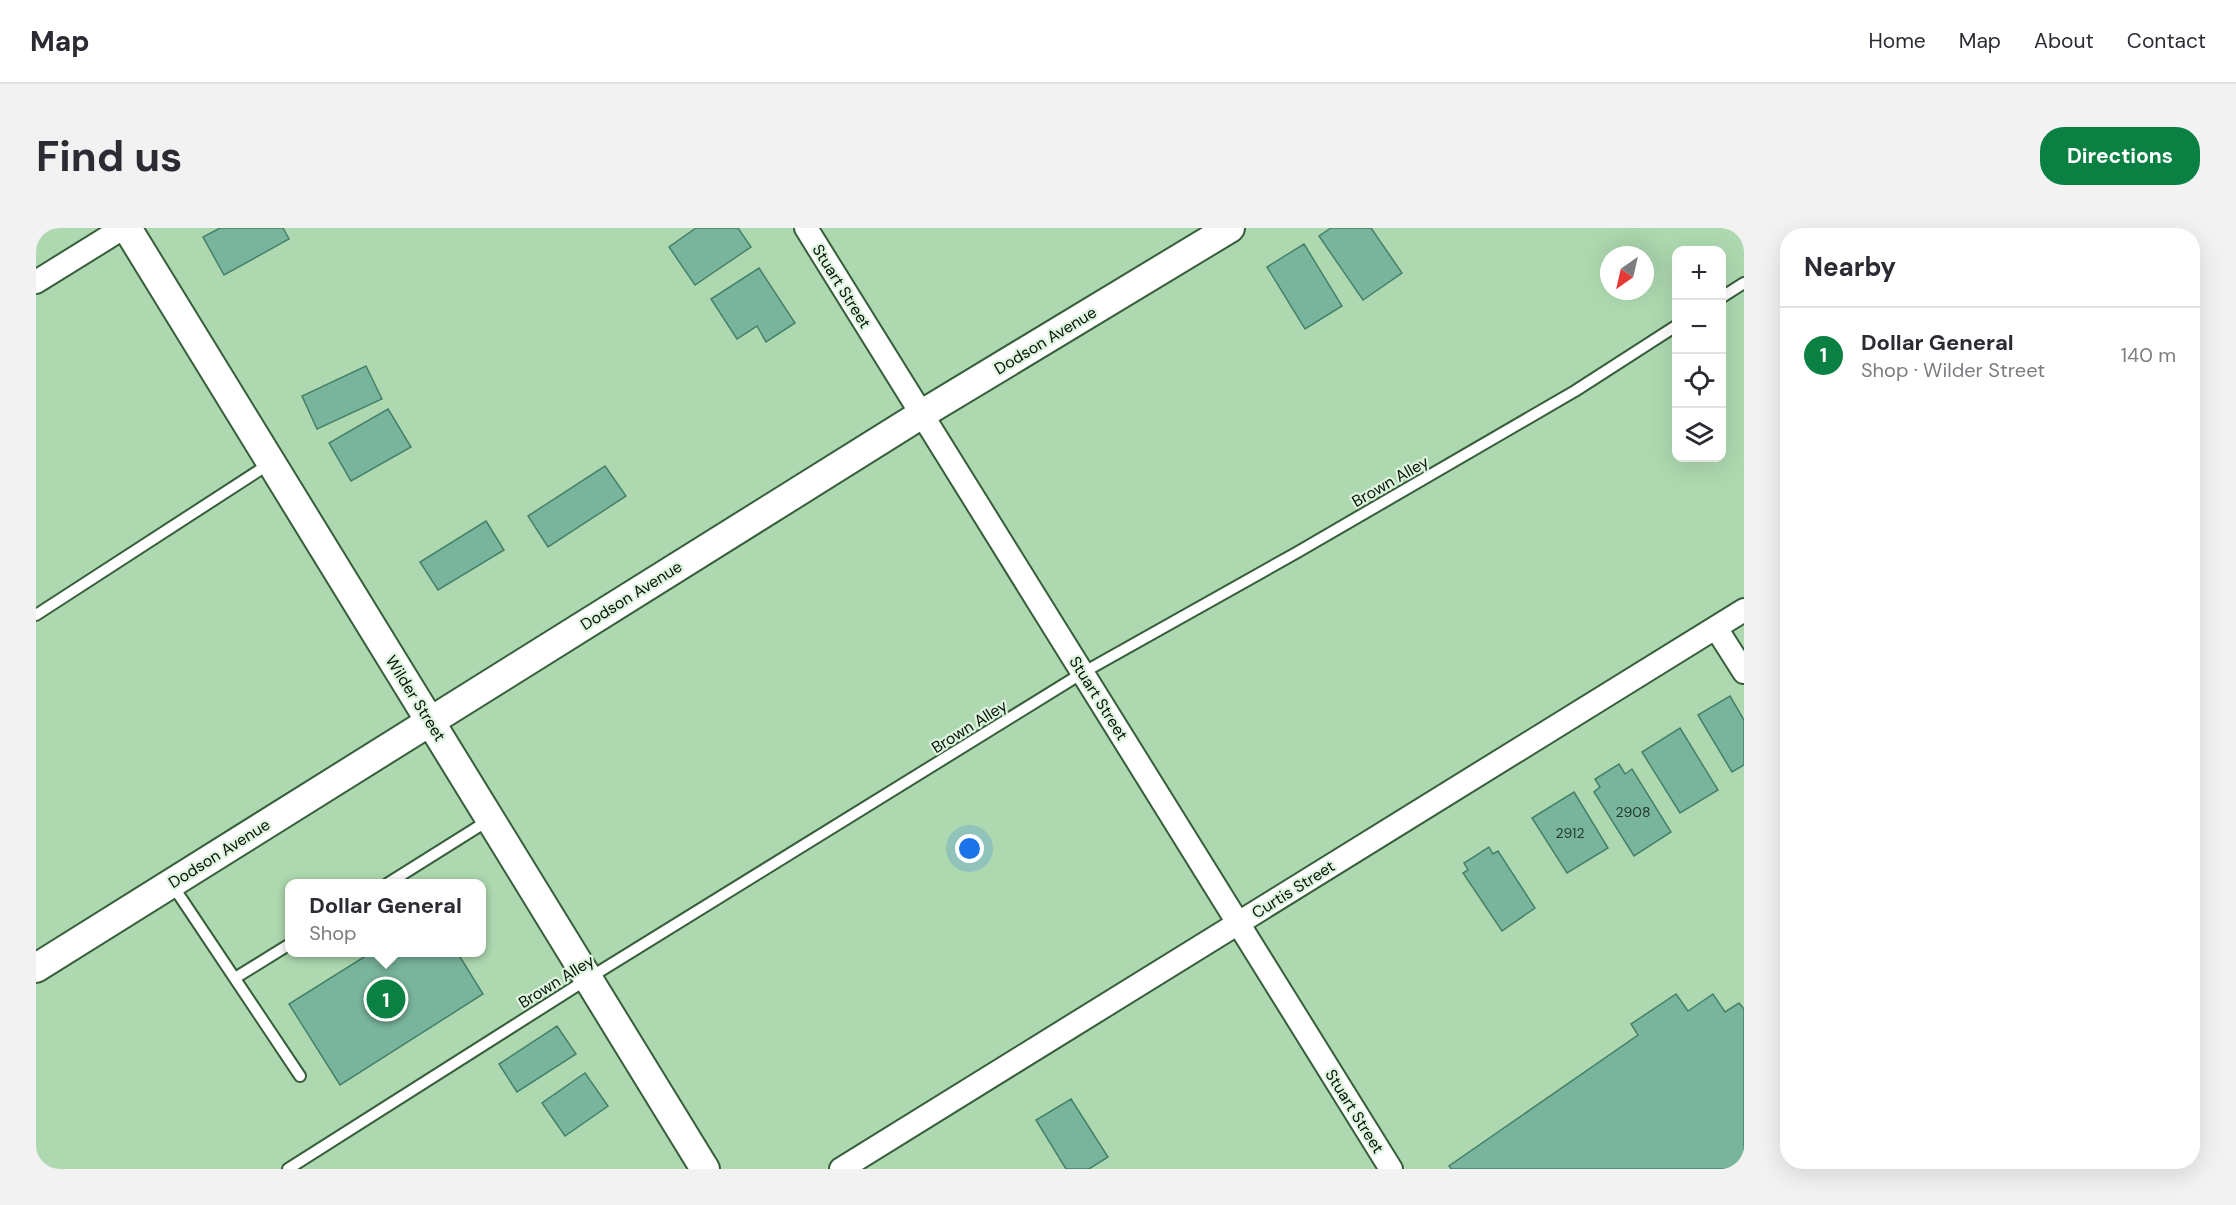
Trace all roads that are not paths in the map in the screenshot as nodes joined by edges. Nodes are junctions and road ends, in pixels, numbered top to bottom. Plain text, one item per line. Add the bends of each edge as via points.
1 (125, 228) edge
2 (806, 228) edge
3 (1230, 228) edge
4 (36, 282) edge
5 (1744, 283) edge
6 (1726, 294) edge
7 (1672, 329) edge
8 (922, 414) junction
9 (269, 464) junction
10 (1744, 610) edge
11 (36, 615) edge
12 (1716, 628) junction
13 (1744, 672) edge
14 (1083, 673) junction
15 (430, 721) junction
16 (491, 819) junction
17 (395, 879) edge
18 (171, 883) junction
19 (1238, 923) junction
20 (285, 947) edge
21 (36, 968) edge
22 (235, 978) junction
23 (589, 978) junction
24 (300, 1076) dead end
25 (288, 1169) edge
26 (705, 1169) edge
27 (842, 1169) edge
28 (1391, 1169) edge

1 - 4 street
1 - 9 street, Wilder Street
2 - 8 street, Stuart Street
3 - 8 street, Dodson Avenue
5 - 6 lane
7 - 14 lane, Brown Alley via 1575,391
8 - 14 street, Stuart Street
8 - 15 street, Dodson Avenue
9 - 11 lane
9 - 15 street, Wilder Street
10 - 12 street, Curtis Street
12 - 13 street
12 - 19 street, Curtis Street
14 - 19 street, Stuart Street
14 - 23 lane, Brown Alley
15 - 16 street, Wilder Street
15 - 18 street, Dodson Avenue
16 - 17 lane
16 - 23 street, Wilder Street
18 - 21 street, Dodson Avenue
18 - 22 lane
19 - 27 street, Curtis Street
19 - 28 street, Stuart Street
20 - 22 lane
22 - 24 lane
23 - 25 lane, Brown Alley
23 - 26 street, Wilder Street

